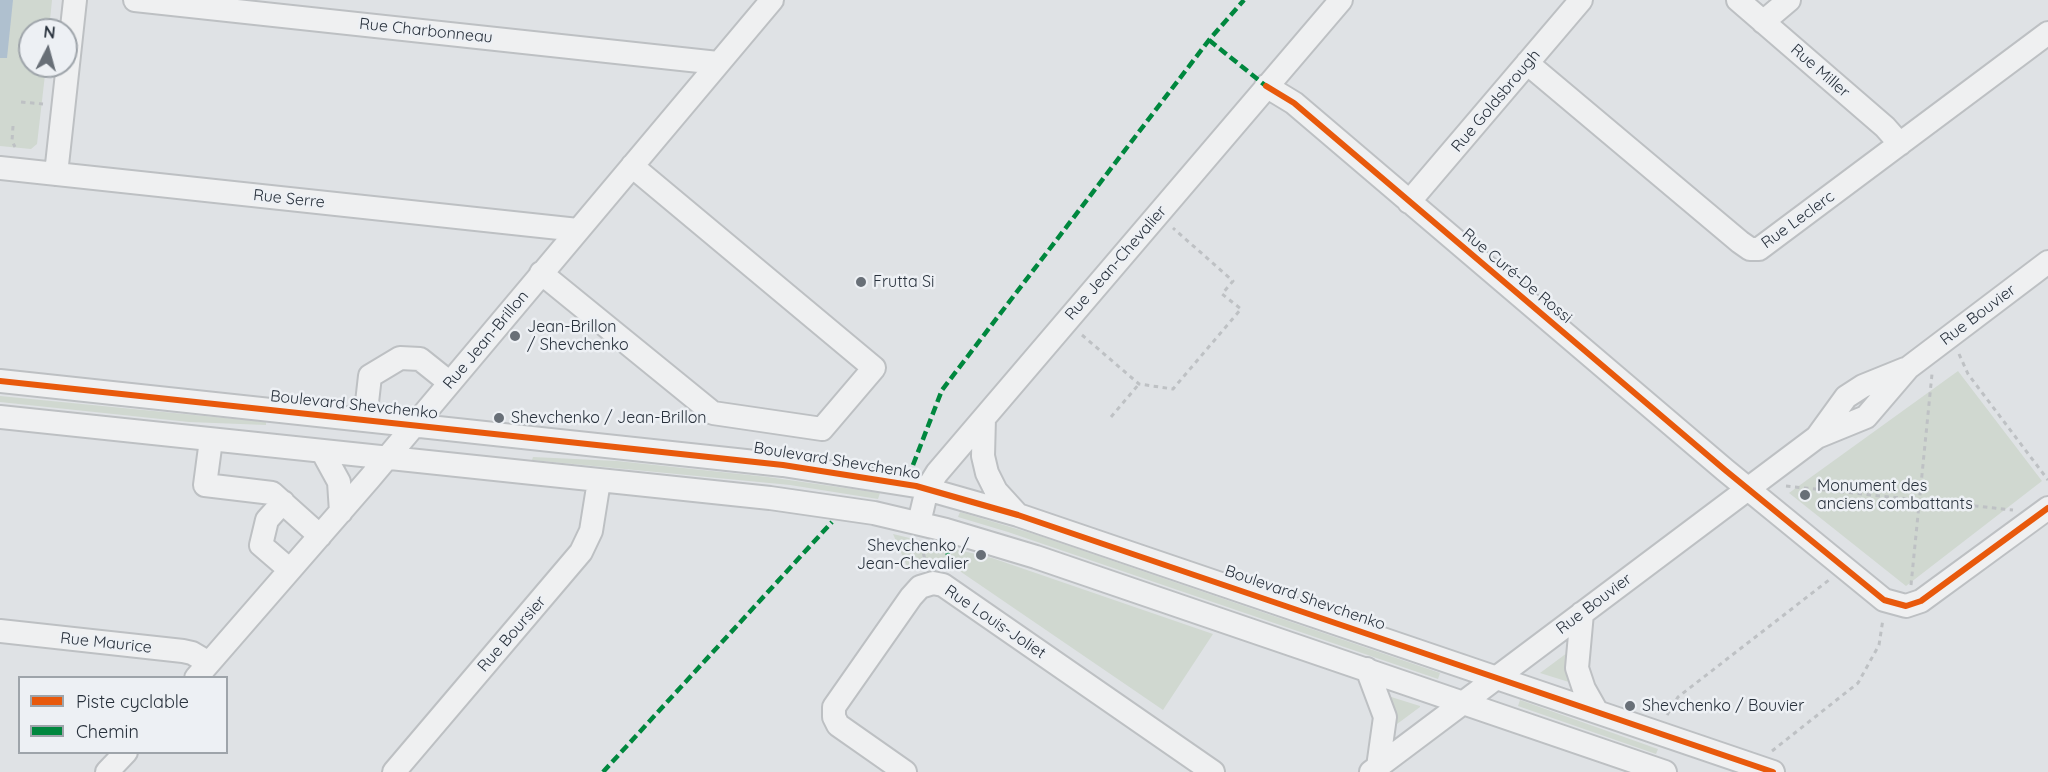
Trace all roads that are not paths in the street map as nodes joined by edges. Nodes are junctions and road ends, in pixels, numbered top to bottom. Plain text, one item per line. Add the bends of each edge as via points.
1 (75, 0) edge
2 (135, 0) edge
3 (772, 0) edge
4 (1341, 0) edge
5 (1581, 0) edge
6 (1738, 0) edge
7 (1788, 0) edge
8 (1763, 22) junction
9 (2048, 33) edge
10 (718, 63) junction
11 (1527, 63) junction
12 (1266, 86) junction
13 (1900, 144) junction
14 (632, 166) junction
15 (0, 168) edge
16 (56, 174) junction
17 (1409, 202) junction
18 (578, 230) junction
19 (2048, 262) edge
20 (542, 273) junction
21 (0, 381) edge
22 (450, 383) junction
23 (0, 417) edge
24 (984, 418) junction
25 (365, 420) junction
26 (414, 424) junction
27 (211, 440) junction
28 (322, 451) junction
29 (387, 458) junction
30 (599, 481) junction
31 (927, 489) junction
32 (1748, 489) junction
33 (283, 502) junction
34 (2048, 508) edge
35 (341, 512) junction
36 (1018, 515) junction
37 (919, 523) junction
38 (320, 537) junction
39 (290, 570) junction
40 (1582, 613) junction
41 (0, 631) edge
42 (1367, 669) junction
43 (203, 670) edge
44 (1496, 677) junction
45 (1464, 702) junction
46 (1598, 712) junction
47 (125, 754) edge
48 (1771, 763) edge
49 (1375, 769) edge
50 (107, 772) edge
51 (394, 772) edge
52 (905, 772) edge
53 (1213, 772) edge
54 (1665, 772) edge

1 - 16 street
2 - 10 street, Rue Charbonneau
3 - 10 street, Rue Jean-Brillon
4 - 12 street, Rue Jean-Chevalier
5 - 11 street, Rue Goldsbrough
6 - 8 street, Rue Miller
7 - 8 street
8 - 13 street, Rue Miller via 1886,127
9 - 13 street, Rue Leclerc
10 - 14 street, Rue Jean-Brillon
11 - 13 street, Rue Leclerc via 1750,249 1769,244
11 - 17 street, Rue Goldsbrough
12 - 17 street, Rue Curé-De Rossi via 1294,103
12 - 24 street, Rue Jean-Chevalier
14 - 18 street, Rue Jean-Brillon
14 - 20 street via 874,368 822,429 713,413
15 - 16 street, Rue Serre
16 - 18 street, Rue Serre
17 - 32 street, Rue Curé-De Rossi
18 - 20 street, Rue Jean-Brillon
19 - 32 street, Rue Bouvier via 1908,368 1863,420 1816,437
20 - 22 street, Rue Jean-Brillon
21 - 25 street, Boulevard Shevchenko
22 - 25 street via 420,359 400,358 370,376
22 - 26 street, Rue Jean-Brillon
23 - 27 street
24 - 31 street, Rue Jean-Chevalier
24 - 36 street via 983,456 987,473 996,491
25 - 26 street, Boulevard Shevchenko
26 - 29 street, Rue Jean-Brillon
26 - 31 street, Boulevard Shevchenko via 811,468
27 - 28 street
27 - 33 street via 205,485 272,493
28 - 29 street
28 - 35 street via 339,482
29 - 30 street
29 - 35 street, Rue Jean-Brillon
30 - 37 street via 797,501
30 - 51 street, Rue Boursier via 591,531 581,552
31 - 36 street, Boulevard Shevchenko
31 - 37 street, Rue Jean-Chevalier
32 - 34 street, Rue Curé-De Rossi via 1876,595 1898,606 1913,605 1930,596
32 - 40 street, Rue Bouvier
33 - 38 street
33 - 39 street via 267,520 261,545
35 - 38 street, Rue Jean-Brillon
36 - 44 street, Boulevard Shevchenko
37 - 42 street via 1029,554
38 - 39 street, Rue Jean-Brillon
39 - 43 street, Rue Jean-Brillon
40 - 44 street, Rue Bouvier
40 - 46 street via 1576,668
41 - 43 street, Rue Maurice via 183,651 192,653
42 - 45 street
42 - 49 street via 1385,717
44 - 45 street, Rue Bouvier
44 - 46 street, Boulevard Shevchenko
45 - 49 street, Rue Bouvier
45 - 54 street
46 - 48 street, Boulevard Shevchenko
47 - 50 street
52 - 53 street, Rue Louis-Joliet via 838,725 834,707 911,597 920,587 933,583 943,585

